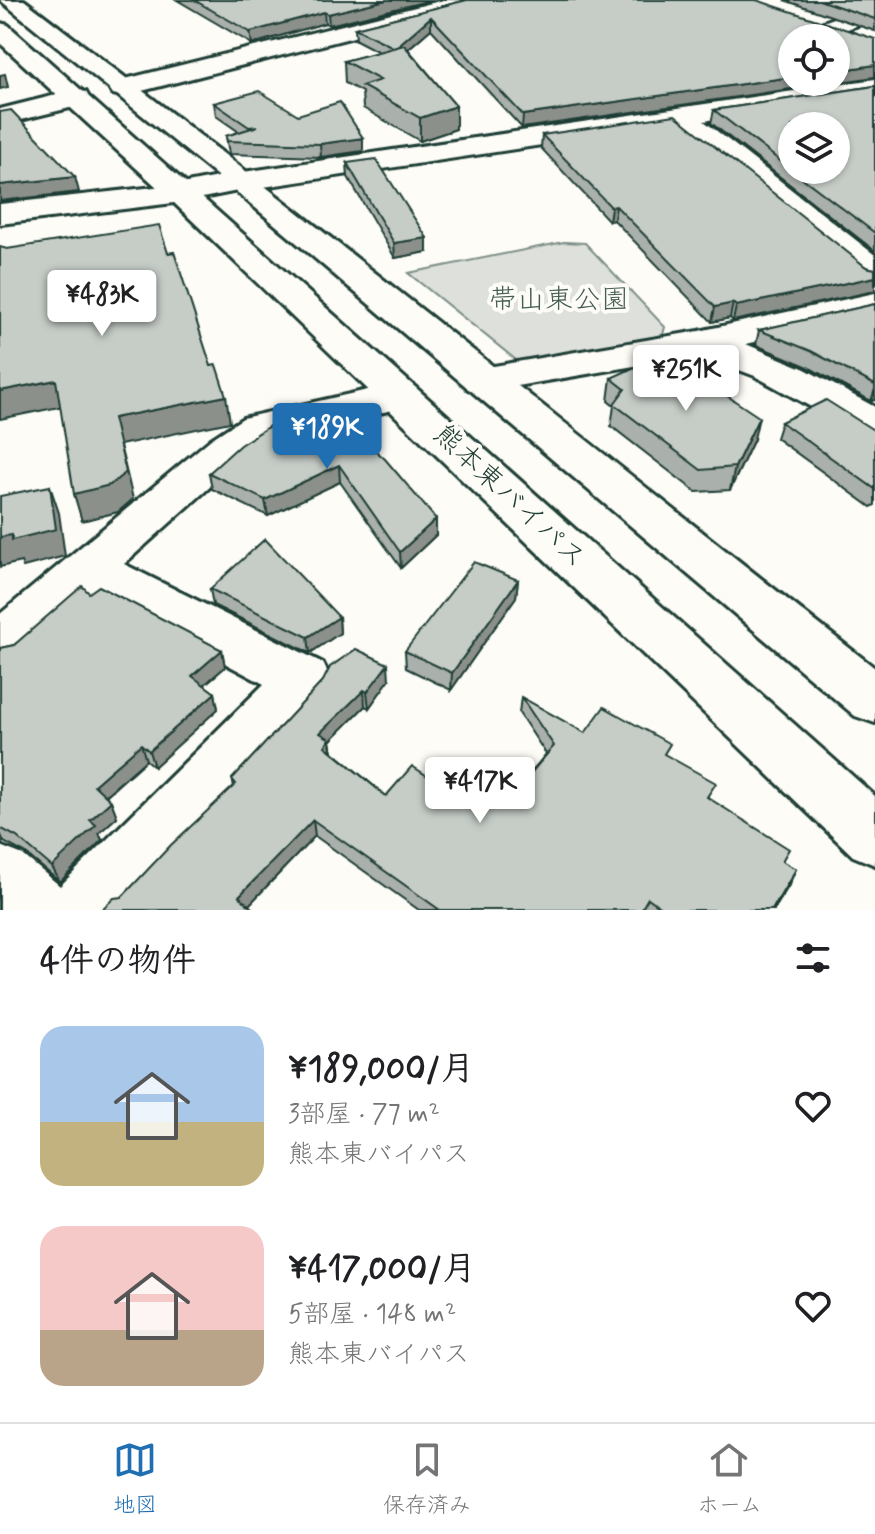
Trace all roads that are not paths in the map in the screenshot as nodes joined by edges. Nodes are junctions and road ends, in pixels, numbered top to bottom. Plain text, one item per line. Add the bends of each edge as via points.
1 (10, 0) edge
2 (471, 0) edge
3 (875, 6) edge
4 (805, 18) edge
5 (822, 24) edge
6 (839, 24) edge
7 (0, 30) edge
8 (850, 34) edge
9 (860, 37) edge
10 (875, 87) edge
11 (122, 88) junction
12 (76, 98) junction
13 (679, 115) junction
14 (0, 117) edge
15 (243, 181) junction
16 (182, 193) junction
17 (0, 214) edge
18 (875, 272) edge
19 (875, 304) edge
20 (699, 343) junction
21 (482, 380) junction
22 (399, 396) junction
23 (875, 424) edge
24 (88, 568) junction
25 (0, 644) edge
26 (875, 700) edge
27 (875, 836) edge
28 (0, 877) edge
29 (38, 910) edge
30 (82, 910) edge

1 - 11 main road
2 - 11 main road
3 - 6 main road
4 - 5 main road
7 - 12 main road, 熊本東バイパス
8 - 9 main road
10 - 13 main road
11 - 15 main road
12 - 14 main road
12 - 16 main road, 熊本東バイパス
13 - 15 main road
13 - 18 main road
15 - 16 main road
15 - 21 main road
16 - 17 main road
16 - 22 main road, 熊本東バイパス
19 - 20 main road
20 - 21 main road
20 - 23 main road via 766,365
21 - 26 main road
22 - 24 main road via 258,428 226,449
22 - 27 main road, 熊本東バイパス
24 - 25 main road
24 - 30 main road via 304,679
28 - 29 main road

